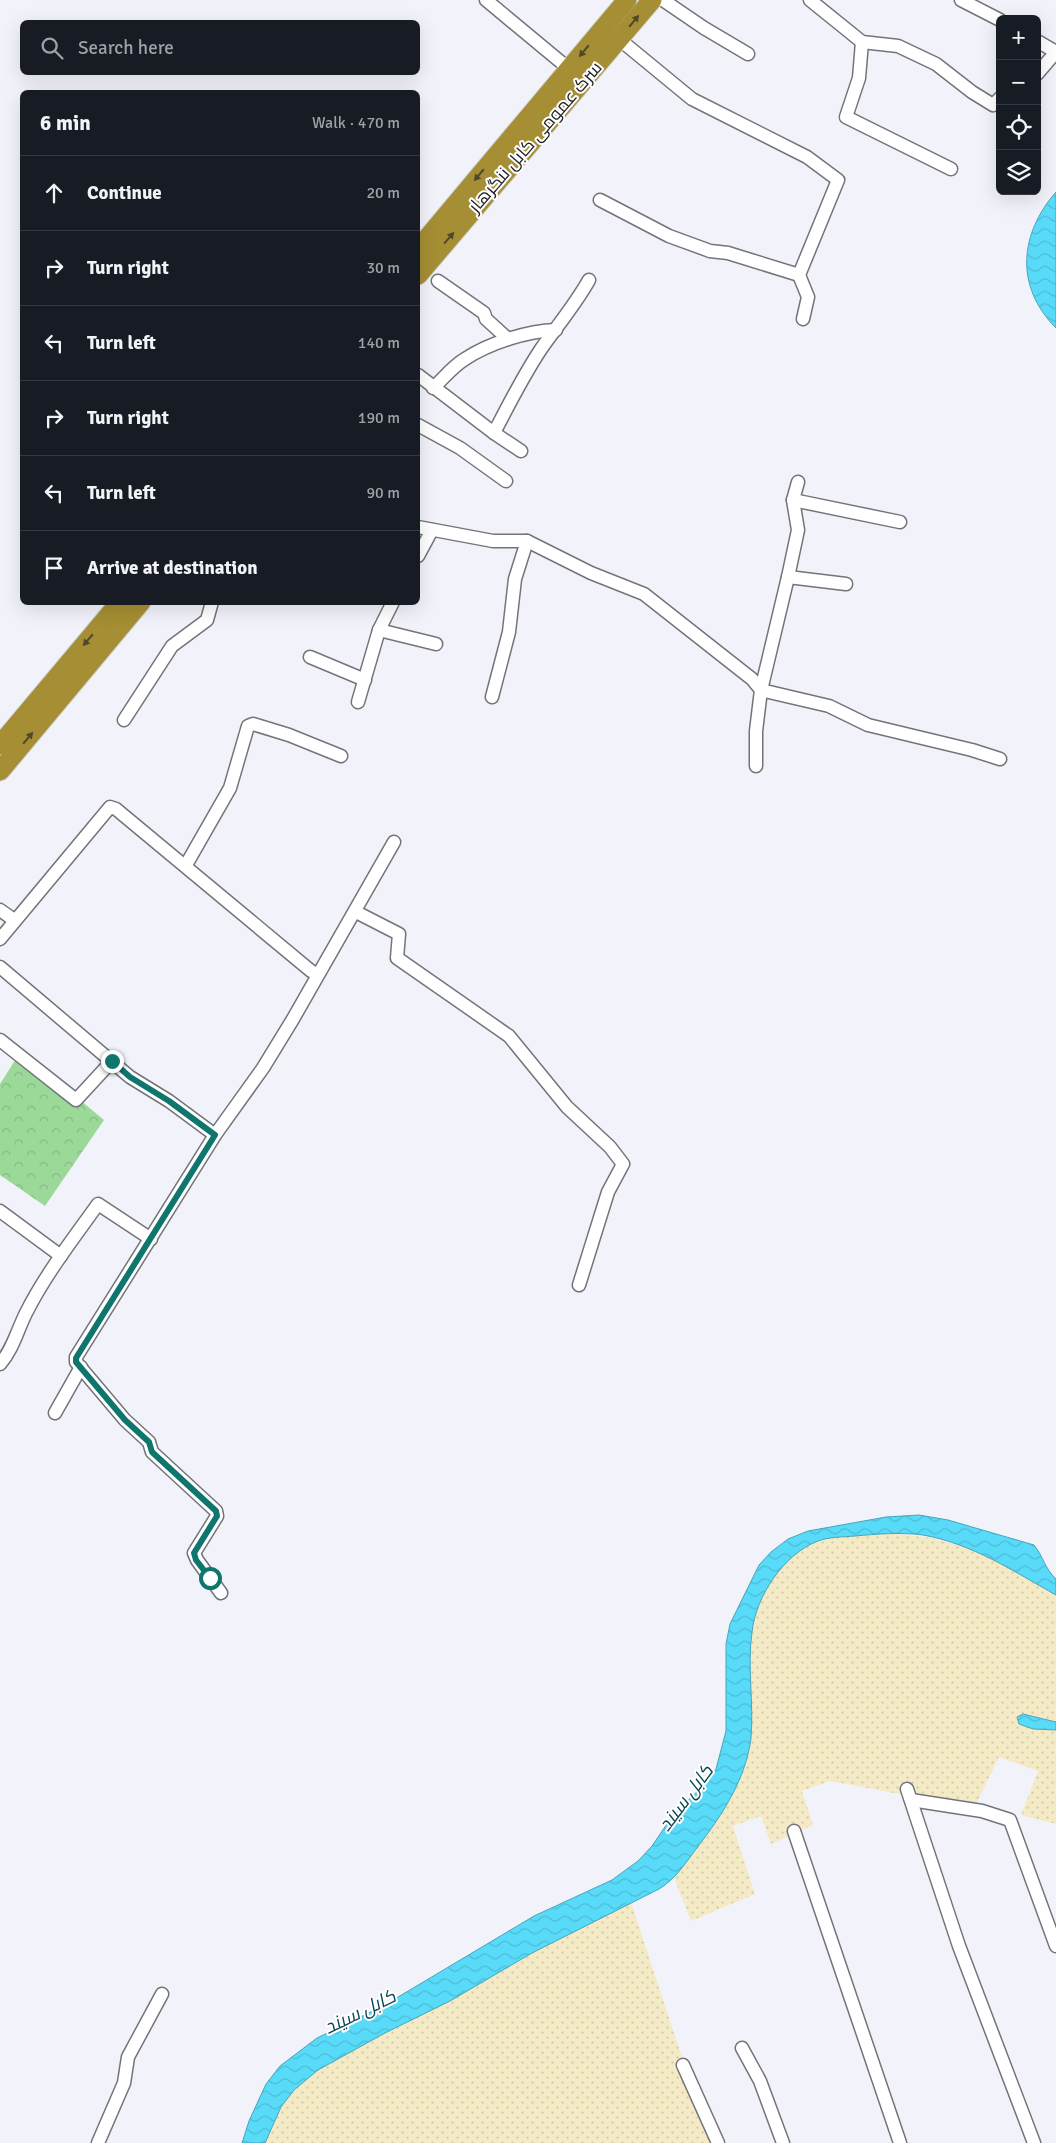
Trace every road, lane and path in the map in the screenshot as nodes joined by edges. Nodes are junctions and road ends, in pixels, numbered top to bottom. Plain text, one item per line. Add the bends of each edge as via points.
1 (486, 0) edge
2 (626, 0) edge
3 (652, 0) edge
4 (663, 0) edge
5 (810, 0) edge
6 (961, 0) edge
7 (996, 18) edge
8 (619, 38) junction
9 (862, 42) junction
10 (1041, 43) edge
11 (1056, 52) edge
12 (748, 54) dead end
13 (1041, 69) edge
14 (576, 75) junction
15 (996, 103) edge
16 (951, 169) dead end
17 (600, 200) dead end
18 (420, 247) edge
19 (420, 272) edge
20 (798, 275) junction
21 (590, 280) dead end
22 (438, 281) dead end
23 (803, 319) dead end
24 (556, 330) junction
25 (508, 339) junction
26 (420, 377) edge
27 (433, 388) junction
28 (420, 426) edge
29 (494, 433) junction
30 (521, 450) dead end
31 (506, 481) dead end
32 (798, 482) dead end
33 (793, 500) junction
34 (900, 522) dead end
35 (420, 527) edge
36 (432, 530) junction
37 (527, 541) junction
38 (420, 552) edge
39 (788, 577) junction
40 (846, 584) dead end
41 (117, 605) edge
42 (138, 605) edge
43 (211, 605) edge
44 (392, 605) edge
45 (379, 630) junction
46 (436, 644) dead end
47 (310, 657) dead end
48 (365, 680) junction
49 (761, 690) junction
50 (492, 697) dead end
51 (358, 702) dead end
52 (124, 720) dead end
53 (0, 745) edge
54 (341, 756) dead end
55 (1000, 759) dead end
56 (756, 766) dead end
57 (0, 771) edge
58 (394, 842) dead end
59 (186, 865) junction
60 (0, 910) edge
61 (356, 912) junction
62 (14, 920) junction
63 (0, 940) edge
64 (0, 967) edge
65 (318, 974) junction
66 (0, 1040) edge
67 (112, 1061) junction
68 (215, 1135) junction
69 (0, 1211) edge
70 (151, 1239) junction
71 (61, 1256) junction
72 (579, 1285) dead end
73 (0, 1364) edge
74 (81, 1367) junction
75 (55, 1413) dead end
76 (221, 1593) dead end
77 (794, 1831) dead end
78 (1056, 1946) edge
79 (162, 1994) dead end
80 (742, 2048) dead end
81 (683, 2065) dead end
82 (98, 2143) edge
83 (718, 2143) edge
84 (783, 2143) edge
85 (900, 2143) edge
86 (1034, 2143) edge

1 - 14 street
2 -> 14 highway, سرک عمومی کابل ننگرهار
8 -> 3 highway, سرک عمومی کابل ننگرهار
4 - 12 street
5 - 9 street
6 - 7 street
8 - 14 highway, سرک عمومی کابل ننگرهار
8 - 20 street via 692,99 807,157 838,180
9 - 15 street via 898,46 936,64 972,92 994,105
9 - 16 street via 858,78 846,117
10 - 11 street
11 - 13 street
14 -> 18 highway, سرک عمومی کابل ننگرهار
19 -> 14 highway, سرک عمومی کابل ننگرهار
17 - 20 street via 669,236
20 - 23 street via 808,297
21 - 24 street
22 - 25 street via 484,313 486,319
24 - 25 street via 538,330
24 - 29 street via 518,386
25 - 27 street via 464,359
26 - 27 street
27 - 29 street
28 - 31 street via 460,448
29 - 30 street
32 - 33 street
33 - 34 street
33 - 39 street via 798,530
35 - 36 street
36 - 37 street via 493,541
36 - 38 street
37 - 49 street via 591,573 644,594 752,679
37 - 50 street via 515,580 509,632
39 - 40 street
39 - 49 street
41 -> 53 highway
57 -> 42 highway
43 - 52 street via 207,620 172,646
44 - 45 street
45 - 46 street
45 - 48 street
47 - 48 street
48 - 51 street
49 - 55 street via 829,706 868,725
49 - 56 street
54 - 59 street via 289,735 253,724 248,726 230,788
58 - 61 street
59 - 62 street via 110,807
59 - 65 street
60 - 62 street
61 - 65 street
61 - 72 street via 399,934 397,958 509,1036 567,1107 610,1147 623,1164 608,1192
62 - 63 street
64 - 67 street
65 - 68 street via 263,1068
66 - 67 street via 76,1100
67 - 68 street
68 - 70 street
69 - 71 street
70 - 71 street via 98,1204
70 - 74 street via 76,1358
71 - 73 street via 26,1313 11,1351
74 - 75 street
74 - 76 street via 125,1420 149,1442 152,1452 216,1511 217,1516 194,1553
77 - 85 street
78 - 86 street via 1010,1820 909,1794 959,1946
79 - 82 street via 128,2057 124,2084
80 - 84 street via 760,2081
81 - 83 street

